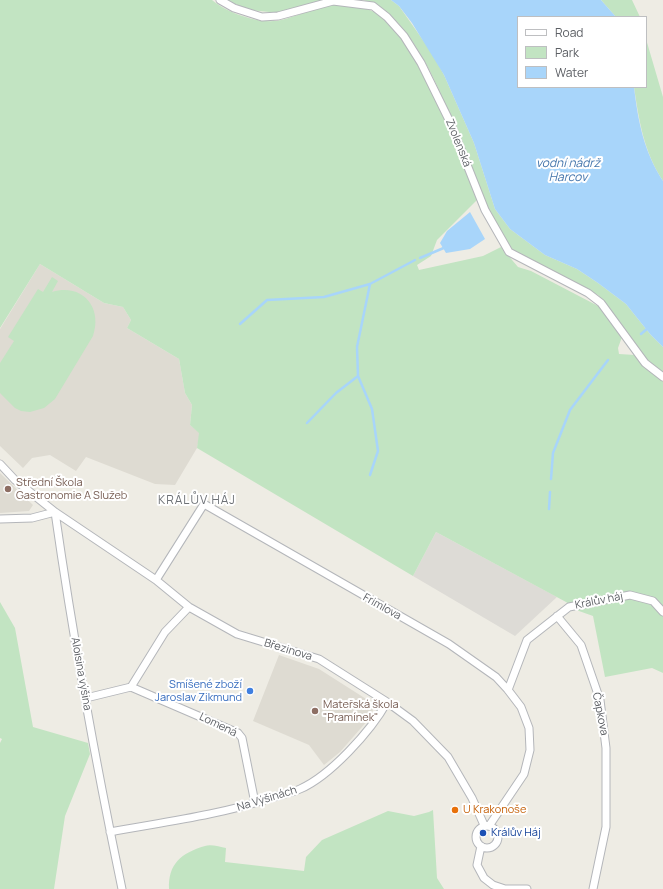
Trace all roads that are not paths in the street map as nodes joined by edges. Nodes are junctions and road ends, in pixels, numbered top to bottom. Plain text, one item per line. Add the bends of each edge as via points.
1 (220, 0) edge
2 (663, 377) edge
3 (0, 464) edge
4 (55, 512) junction
5 (0, 519) edge
6 (156, 580) junction
7 (189, 607) junction
8 (663, 612) edge
9 (557, 616) junction
10 (131, 687) junction
11 (508, 690) junction
12 (86, 698) junction
13 (387, 702) junction
14 (255, 804) junction
15 (488, 823) junction
16 (110, 832) junction
17 (481, 846) junction
18 (122, 889) edge
19 (527, 889) edge
20 (593, 889) edge

1 - 2 street, Zvolenská via 251,15 262,17 278,16 333,1 373,6 384,14 404,36 421,63 450,122 485,210 509,252 602,302 644,363
3 - 4 street, Březinova via 15,480
4 - 5 street via 32,518
4 - 6 street, Březinova
4 - 12 street, Aloisina výšina
6 - 7 street, Březinova
6 - 11 street, Frimlova via 204,504 449,644 496,678
7 - 10 street via 165,632
7 - 13 street, Březinova via 237,634 319,659
8 - 9 street, Králův háj via 653,601 630,594 569,606
9 - 11 street via 527,640
9 - 20 street, Čapkova via 581,645 600,700 606,748 606,827
10 - 12 street
10 - 14 street, Lomená via 238,733 242,738
11 - 15 street, Frimlova via 521,707 529,728 530,750 524,774
12 - 16 street, Aloisina výšina
13 - 14 street, Na Výšinách via 380,715 324,775 300,789
13 - 15 street, Březinova via 413,721 448,757
14 - 16 street, Na Výšinách
15 - 17 street via 476,835
15 - 17 street, Březinova via 496,831 498,839 494,846
16 - 18 street, Aloisina výšina
17 - 19 street via 477,865 484,878 493,885 505,889

